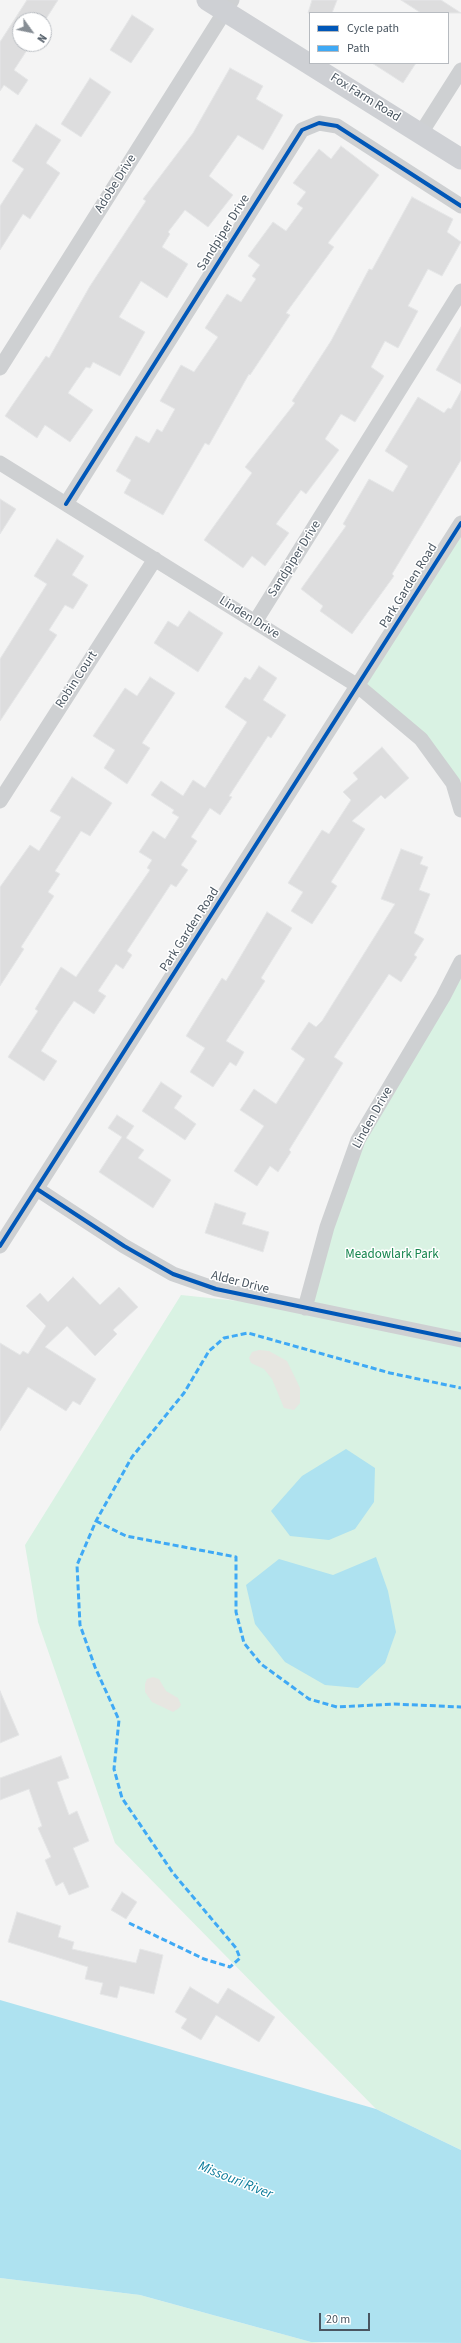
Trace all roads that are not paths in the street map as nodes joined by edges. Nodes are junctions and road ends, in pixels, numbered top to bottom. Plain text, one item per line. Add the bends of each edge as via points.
1 (207, 0) edge
2 (228, 6) edge
3 (309, 60) edge
4 (315, 64) edge
5 (461, 70) edge
6 (421, 134) junction
7 (461, 159) edge
8 (461, 206) edge
9 (461, 291) edge
10 (0, 368) edge
11 (0, 462) edge
12 (66, 504) junction
13 (461, 524) edge
14 (155, 559) junction
15 (255, 622) junction
16 (358, 686) junction
17 (0, 801) edge
18 (461, 810) edge
19 (461, 962) edge
20 (37, 1189) junction
21 (0, 1246) edge
22 (305, 1308) junction
23 (460, 1338) edge

1 - 2 street, Fox Farm Road
2 - 3 street, Fox Farm Road
2 - 10 street, Adobe Drive
4 - 6 street, Fox Farm Road
5 - 6 street
6 - 7 street, Fox Farm Road
8 - 12 street, Sandpiper Drive via 337,126 319,123 302,130
9 - 15 street, Sandpiper Drive
11 - 12 street, Linden Drive
12 - 14 street, Linden Drive
13 - 16 street, Park Garden Road
14 - 15 street, Linden Drive
14 - 17 street, Robin Court
15 - 16 street, Linden Drive
16 - 18 street, Linden Drive via 421,739 453,783
16 - 20 street, Park Garden Road
19 - 22 street, Linden Drive via 358,1140 327,1227
20 - 21 street, Park Garden Road
20 - 22 street, Alder Drive via 124,1246 173,1274 216,1289
22 - 23 street, Alder Drive

